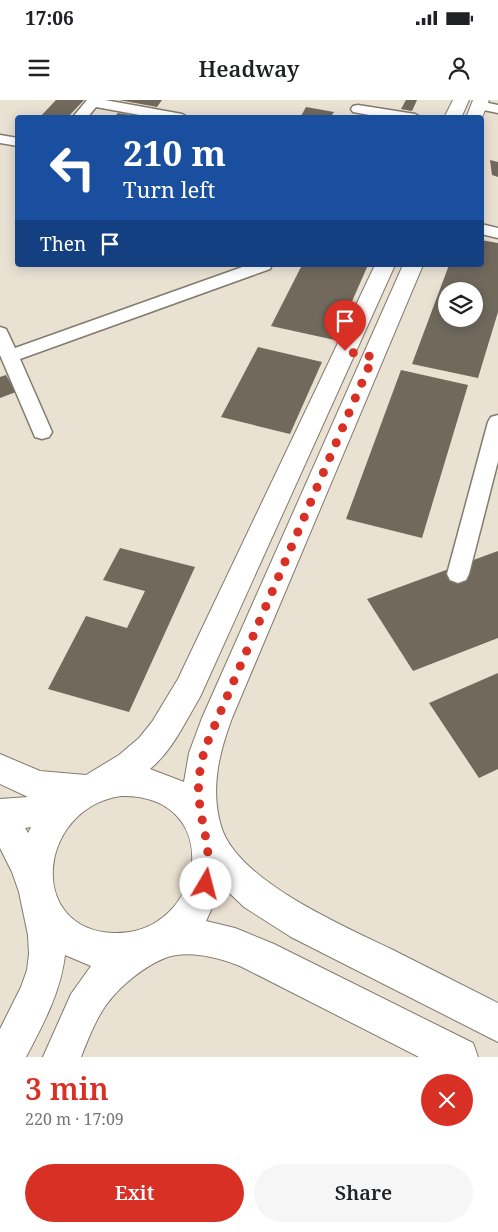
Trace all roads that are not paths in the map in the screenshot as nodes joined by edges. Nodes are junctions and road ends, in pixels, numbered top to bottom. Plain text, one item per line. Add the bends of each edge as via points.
1 (177, 100) edge
2 (461, 100) edge
3 (94, 101) edge
4 (478, 108) edge
5 (358, 109) edge
6 (498, 109) edge
7 (82, 115) edge
8 (165, 115) joint
9 (396, 115) edge
10 (454, 115) edge
11 (0, 139) edge
12 (15, 142) edge
13 (484, 230) edge
14 (498, 233) edge
15 (258, 267) edge
16 (384, 267) edge
17 (412, 267) edge
18 (0, 334) edge
19 (345, 351) junction
20 (10, 356) junction
21 (373, 357) junction
22 (498, 422) edge
23 (42, 432) dead end
24 (458, 574) dead end
25 (0, 769) edge
26 (92, 789) junction
27 (0, 814) edge
28 (0, 821) edge
29 (205, 832) junction
30 (37, 892) junction
31 (157, 941) junction
32 (498, 1023) edge
33 (6, 1057) edge
34 (62, 1057) edge
35 (459, 1057) edge

1 - 8 street
2 - 10 street
3 - 7 street
3 - 8 street
4 - 6 street
5 - 9 street
11 - 12 street
13 - 14 street
15 - 20 street
16 - 19 street
17 - 21 street
18 - 20 street
19 - 21 street
19 - 26 street via 189,688 144,754
20 - 23 street
21 - 29 street via 205,748 199,774 199,798
22 - 24 street
25 - 26 street via 38,786
26 - 27 street via 23,814
26 - 29 street via 126,780 159,786 187,803
26 - 30 street via 62,809 42,839 36,856
28 - 30 street via 18,846
29 - 31 street via 210,866 199,901 174,931
29 - 32 street via 234,875 285,913
30 - 31 street via 53,923 82,945 120,951
30 - 33 street via 48,946 46,969
31 - 34 street via 112,970 92,993
31 - 35 street via 192,936 234,944

